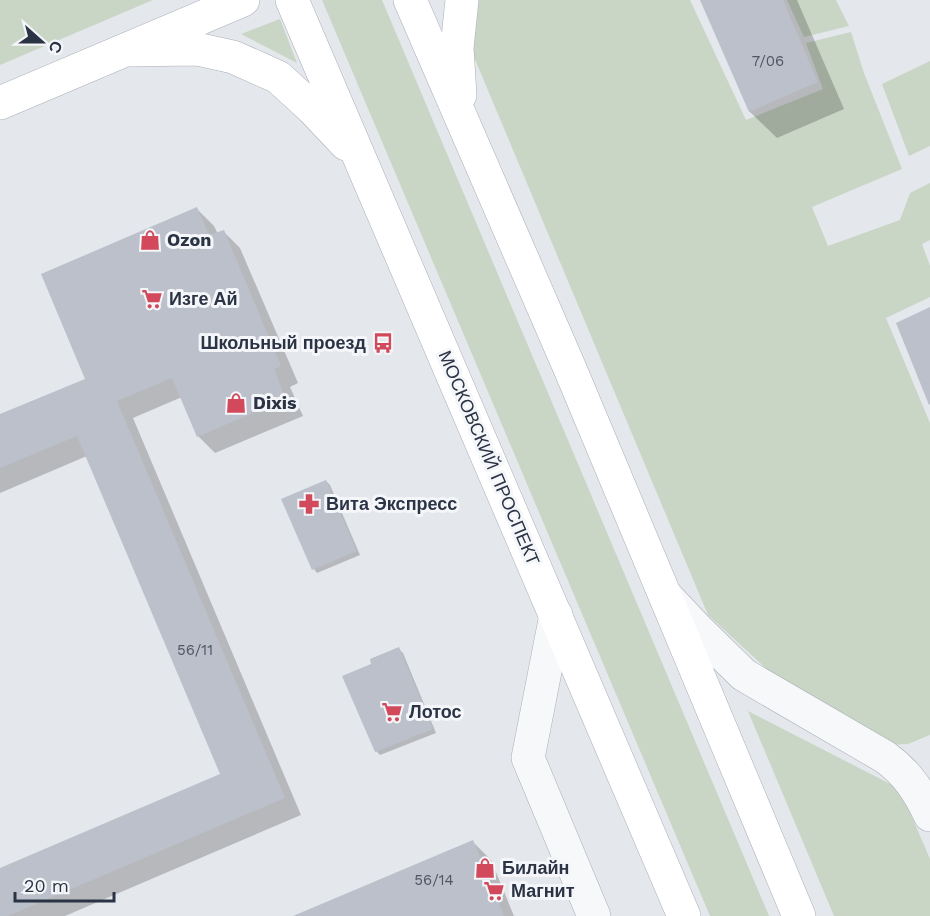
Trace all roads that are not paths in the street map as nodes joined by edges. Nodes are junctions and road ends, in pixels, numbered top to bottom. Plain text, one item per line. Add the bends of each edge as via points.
1 (243, 0) edge
2 (292, 0) edge
3 (410, 0) edge
4 (462, 0) edge
5 (126, 50) junction
6 (0, 103) edge
7 (461, 115) junction
8 (362, 162) junction
9 (663, 592) junction
10 (556, 615) junction
11 (930, 815) edge
12 (594, 916) edge
13 (684, 916) edge
14 (800, 916) edge

1 - 5 main road
2 - 8 main road, МОСКОВСКИЙ ПРОСПЕКТ
3 - 7 main road
4 - 7 main road via 457,48
5 - 6 main road
5 - 8 main road via 197,49 233,57 278,77
7 - 9 main road
8 - 10 main road, МОСКОВСКИЙ ПРОСПЕКТ
9 - 11 street via 744,675 901,768 920,792
9 - 14 main road
10 - 12 street via 528,758
10 - 13 main road, МОСКОВСКИЙ ПРОСПЕКТ

